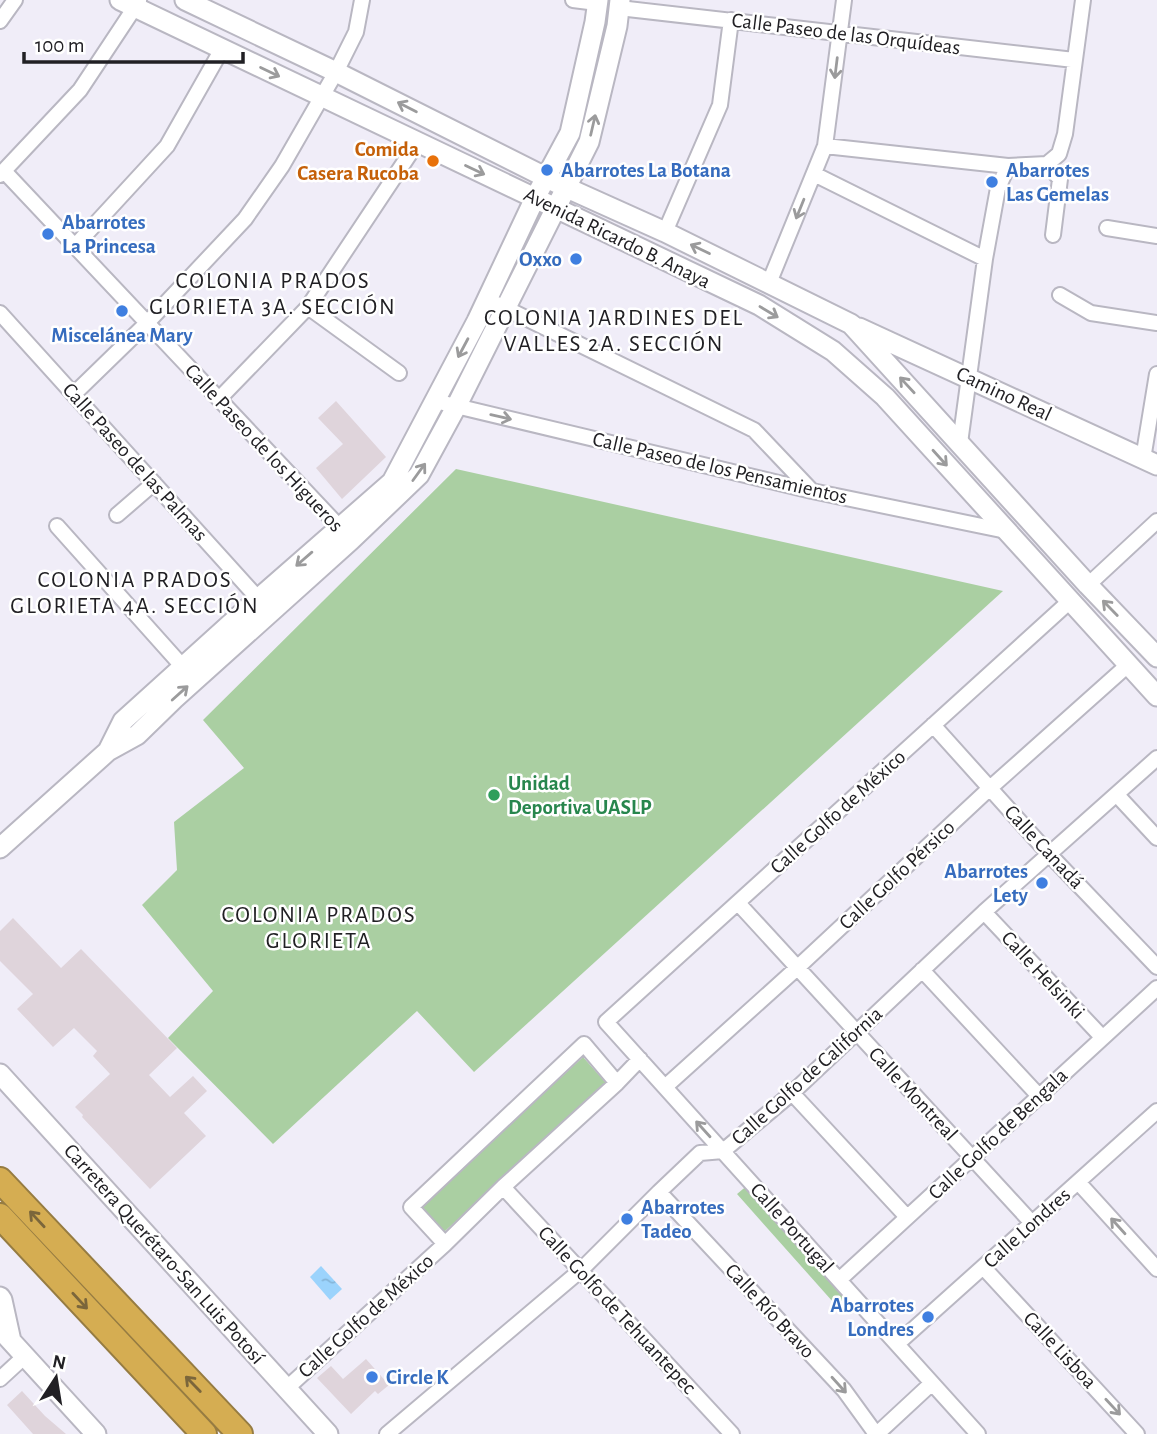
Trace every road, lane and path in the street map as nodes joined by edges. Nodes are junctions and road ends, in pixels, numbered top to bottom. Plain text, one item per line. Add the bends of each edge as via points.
1 (15, 0) edge
2 (185, 0) edge
3 (362, 0) edge
4 (573, 0) edge
5 (844, 0) edge
6 (1083, 0) edge
7 (598, 1) edge
8 (132, 2) edge
9 (620, 4) edge
10 (731, 20) junction
11 (0, 21) edge
12 (840, 33) junction
13 (222, 49) junction
14 (1074, 60) junction
15 (336, 72) junction
16 (322, 96) junction
17 (417, 143) junction
18 (825, 146) junction
19 (1047, 164) junction
20 (1008, 166) junction
21 (2, 173) edge
22 (814, 174) junction
23 (547, 178) junction
24 (565, 187) junction
25 (535, 198) junction
26 (556, 209) junction
27 (1107, 228) dead end
28 (665, 232) junction
29 (1054, 235) dead end
30 (1157, 236) edge
31 (75, 246) junction
32 (985, 259) junction
33 (769, 282) junction
34 (1060, 295) dead end
35 (487, 299) junction
36 (307, 307) junction
37 (506, 309) junction
38 (0, 313) edge
39 (147, 323) junction
40 (1157, 323) edge
41 (851, 324) junction
42 (399, 373) dead end
43 (1157, 374) edge
44 (969, 378) junction
45 (74, 394) junction
46 (219, 399) junction
47 (435, 401) junction
48 (456, 407) junction
49 (960, 443) junction
50 (1150, 462) edge
51 (154, 483) junction
52 (812, 491) junction
53 (117, 515) dead end
54 (1156, 525) edge
55 (57, 526) dead end
56 (1006, 531) junction
57 (345, 534) junction
58 (1087, 584) junction
59 (1070, 601) junction
60 (264, 605) junction
61 (1157, 657) edge
62 (1129, 664) junction
63 (183, 667) junction
64 (1157, 696) edge
65 (150, 709) junction
66 (933, 725) junction
67 (1157, 758) edge
68 (990, 788) junction
69 (1117, 795) junction
70 (1157, 838) edge
71 (0, 848) edge
72 (1049, 855) junction
73 (738, 903) junction
74 (984, 912) junction
75 (1157, 967) edge
76 (797, 968) junction
77 (922, 970) junction
78 (1157, 988) edge
79 (606, 1022) joint
80 (856, 1031) junction
81 (1102, 1037) junction
82 (640, 1059) junction
83 (0, 1074) edge
84 (617, 1083) junction
85 (665, 1087) junction
86 (0, 1091) edge
87 (792, 1093) junction
88 (1039, 1096) junction
89 (1157, 1111) edge
90 (40, 1116) junction
91 (723, 1151) junction
92 (972, 1157) junction
93 (0, 1180) edge
94 (1078, 1182) junction
95 (503, 1187) junction
96 (659, 1192) junction
97 (0, 1216) edge
98 (907, 1217) junction
99 (1032, 1223) junction
100 (445, 1244) junction
101 (984, 1267) junction
102 (1157, 1269) edge
103 (581, 1270) junction
104 (839, 1280) junction
105 (0, 1297) edge
106 (6, 1335) edge
107 (897, 1344) junction
108 (25, 1356) junction
109 (0, 1379) edge
110 (932, 1383) junction
111 (287, 1388) junction
112 (96, 1434) edge
113 (204, 1434) edge
114 (240, 1434) edge
115 (328, 1434) edge
116 (387, 1434) edge
117 (732, 1434) edge
118 (877, 1434) edge
119 (978, 1434) edge
120 (1137, 1434) edge

1 - 11 street
2 - 15 main road, Avenida Ricardo B. Anaya
3 - 15 street via 356,32
4 - 7 street
5 - 12 street
6 - 14 street
7 - 23 main road via 570,134
8 - 13 main road, Avenida Ricardo B. Anaya
8 - 21 street via 80,90
9 - 10 street, Calle Paseo de las Orquídeas
24 -> 9 main road via 589,142
10 - 12 street, Calle Paseo de las Orquídeas
10 - 28 street via 720,105
12 - 14 street, Calle Paseo de las Orquídeas
12 -> 18 street
13 -> 16 main road, Avenida Ricardo B. Anaya
13 - 31 street via 167,146
14 - 19 street via 1065,134 1059,153
15 - 16 street
23 -> 15 main road, Avenida Ricardo B. Anaya
16 - 17 main road, Avenida Ricardo B. Anaya
16 - 39 street via 245,219
17 -> 25 main road, Avenida Ricardo B. Anaya
17 - 36 street
18 - 20 street
18 - 22 street
19 - 20 street
19 - 29 street via 1060,179
20 - 32 street via 998,188
21 - 31 street, Calle Paseo de los Higueros
22 - 32 street
22 -> 33 street
23 - 24 main road, Avenida Ricardo B. Anaya
23 - 25 main road
24 - 26 main road
24 - 28 main road, Avenida Ricardo B. Anaya
25 - 26 main road, Avenida Ricardo B. Anaya
25 - 35 main road
26 - 37 main road
26 -> 56 main road, Avenida Ricardo B. Anaya via 759,305 833,351 885,397
27 - 30 street
33 -> 28 main road, Avenida Ricardo B. Anaya
31 - 39 street, Calle Paseo de los Higueros
32 - 44 street
33 - 41 main road, Avenida Ricardo B. Anaya
34 - 40 street via 1091,313
35 - 37 street
35 -> 47 main road
36 - 42 street
36 - 46 street
37 - 48 main road
37 - 52 street via 754,430
38 - 45 street, Calle Paseo de las Palmas
39 - 45 street
39 - 46 street, Calle Paseo de los Higueros
41 - 44 main road, Camino Real
49 -> 41 main road, Avenida Ricardo B. Anaya
43 - 50 street
44 - 49 street
44 - 50 main road, Camino Real
45 - 51 street, Calle Paseo de las Palmas
46 - 57 street, Calle Paseo de los Higueros
47 - 48 street, Calle Paseo de los Pensamientos
47 - 57 main road via 392,482
48 -> 52 street, Calle Paseo de los Pensamientos
57 -> 48 main road via 419,475
49 - 58 main road, Avenida Ricardo B. Anaya
51 - 53 street
51 - 60 street, Calle Paseo de las Palmas
52 - 56 street, Calle Paseo de los Pensamientos
54 - 58 street
55 - 63 street
56 - 59 main road, Avenida Ricardo B. Anaya
57 - 60 main road
61 -> 58 main road, Avenida Ricardo B. Anaya
59 - 62 main road, Avenida Ricardo B. Anaya
59 - 66 street, Calle Golfo de México
60 - 63 main road
65 -> 60 main road
62 - 64 main road, Avenida Ricardo B. Anaya
62 - 68 street, Calle Golfo Pérsico
63 - 65 main road
65 - 71 main road
66 - 68 street, Calle Canadá
66 - 73 street, Calle Golfo de México
67 - 69 street, Calle Golfo de California
68 - 72 street, Calle Canadá
68 - 76 street, Calle Golfo Pérsico
69 - 70 street
69 - 72 street, Calle Golfo de California
72 - 74 street, Calle Golfo de California
72 - 75 street, Calle Canadá
73 - 76 street, Calle Montreal
73 - 79 street, Calle Golfo de México
74 - 77 street, Calle Golfo de California
74 - 81 street, Calle Helsinki
76 - 80 street, Calle Montreal
76 - 85 street, Calle Golfo Pérsico
77 - 80 street, Calle Golfo de California
77 - 88 street
78 - 81 street, Calle Golfo de Bengala
79 - 82 street, Calle Portugal
80 - 87 street, Calle Golfo de California
80 - 92 street, Calle Montreal
81 - 88 street, Calle Golfo de Bengala
82 - 84 street, Calle Golfo de México
82 - 85 street, Calle Portugal
83 - 90 main road, Carretera Querétaro-San Luis Potosí
84 - 95 street, Calle Golfo de México
84 - 100 street, Calle Golfo de México via 584,1045 411,1207
91 -> 85 street, Calle Portugal
86 - 90 main road
87 - 91 street, Calle Golfo de California
87 - 98 street
88 - 92 street, Calle Golfo de Bengala
89 - 94 street, Calle Londres
90 - 111 main road, Carretera Querétaro-San Luis Potosí
91 - 96 street, Calle Golfo de California via 700,1153
91 - 104 street, Calle Portugal
92 - 98 street, Calle Golfo de Bengala
92 - 99 street, Calle Montreal
114 -> 93 highway
94 - 99 street, Calle Londres
102 -> 94 street
95 - 100 street, Calle Golfo de México
95 - 103 street, Calle Golfo de Tehuantepec
96 - 103 street, Calle Golfo de California
96 -> 118 street, Calle Río Bravo via 844,1390
97 -> 113 highway
98 - 104 street, Calle Golfo de Bengala
99 - 101 street, Calle Londres
100 - 111 street, Calle Golfo de México
101 - 107 street, Calle Londres
101 -> 120 street, Calle Lisboa
103 - 116 street, Calle Golfo de California
103 - 117 street, Calle Golfo de Tehuantepec
104 - 107 street, Calle Portugal
105 - 106 main road
106 - 108 main road
107 - 110 street, Calle Portugal
108 - 109 street
108 - 112 main road
110 - 118 street
110 - 119 street, Calle Portugal
111 - 115 main road, Carretera Querétaro-San Luis Potosí

